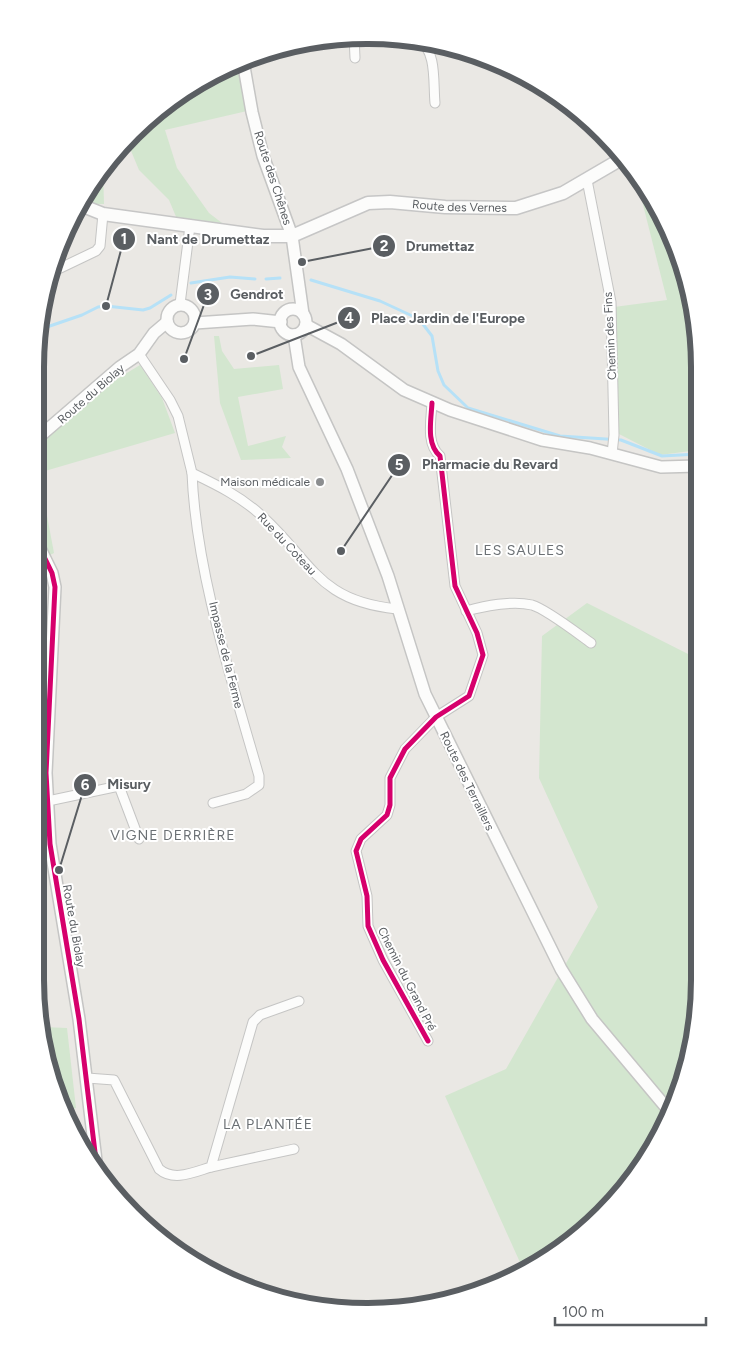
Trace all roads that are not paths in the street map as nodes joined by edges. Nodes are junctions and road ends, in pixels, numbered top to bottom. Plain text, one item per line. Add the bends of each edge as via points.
1 (354, 44) edge
2 (428, 50) edge
3 (355, 58) dead end
4 (244, 68) edge
5 (435, 102) dead end
6 (617, 162) edge
7 (587, 180) junction
8 (86, 207) edge
9 (103, 214) junction
10 (190, 226) junction
11 (292, 236) junction
12 (59, 268) edge
13 (180, 304) junction
14 (302, 317) junction
15 (281, 319) junction
16 (195, 320) junction
17 (169, 325) junction
18 (291, 335) junction
19 (139, 354) junction
20 (432, 403) junction
21 (44, 432) edge
22 (613, 449) junction
23 (691, 466) edge
24 (192, 473) junction
25 (44, 556) edge
26 (397, 609) junction
27 (466, 611) junction
28 (591, 642) dead end
29 (436, 717) junction
30 (48, 801) junction
31 (213, 803) dead end
32 (139, 839) dead end
33 (50, 844) junction
34 (44, 845) edge
35 (299, 1001) dead end
36 (428, 1041) dead end
37 (87, 1078) junction
38 (665, 1107) edge
39 (294, 1149) dead end
40 (95, 1155) edge
41 (211, 1167) junction

1 - 3 street
2 - 5 street
4 - 11 street, Route des Chênes via 263,156
6 - 7 main road, Route des Vernes
7 - 11 main road, Route des Vernes via 563,193 516,208 368,203
7 - 22 street, Chemin des Fins via 611,302
8 - 9 main road
9 - 10 main road
9 - 12 street via 100,246
10 - 11 main road via 263,236
10 - 13 street
11 - 14 street, Route des Chênes
13 - 16 street via 192,309
13 - 17 street via 170,310
14 - 15 street via 286,312
14 - 18 street via 302,332
14 - 20 street via 399,387
15 - 16 street
15 - 18 street via 283,330
16 - 17 street via 184,332 175,331
17 - 19 street, Route du Biolay
18 - 26 street, Route des Terraillers via 299,367 347,469
19 - 21 street, Route du Biolay via 120,366
19 - 24 street via 178,416
20 - 22 street via 542,440
20 - 27 street, Chemin du Grand Pré via 431,442 440,456 454,586
22 - 23 street via 661,467
24 - 26 street, Rue du Coteau via 236,495 263,516 306,566 334,590 361,603
24 - 31 street, Impasse de la Ferme via 195,516 212,603 259,776 259,785 246,794
25 - 30 street, Route du Biolay via 55,587 46,773
26 - 29 street, Route des Terraillers via 419,679
27 - 28 street via 515,603 533,605
27 - 29 street, Chemin du Grand Pré via 484,655 469,696
29 - 36 street, Chemin du Grand Pré via 405,749 390,778 387,815 360,839 356,851 367,896 368,926
29 - 38 street, Route des Terraillers via 561,969 592,1019
30 - 32 street via 118,786
30 - 33 street, Route du Biolay
33 - 34 street
33 - 37 street, Route du Biolay
35 - 41 street via 260,1015 252,1022
37 - 40 street, Route du Biolay
37 - 41 street via 114,1080 159,1169 164,1173 182,1175
39 - 41 street

